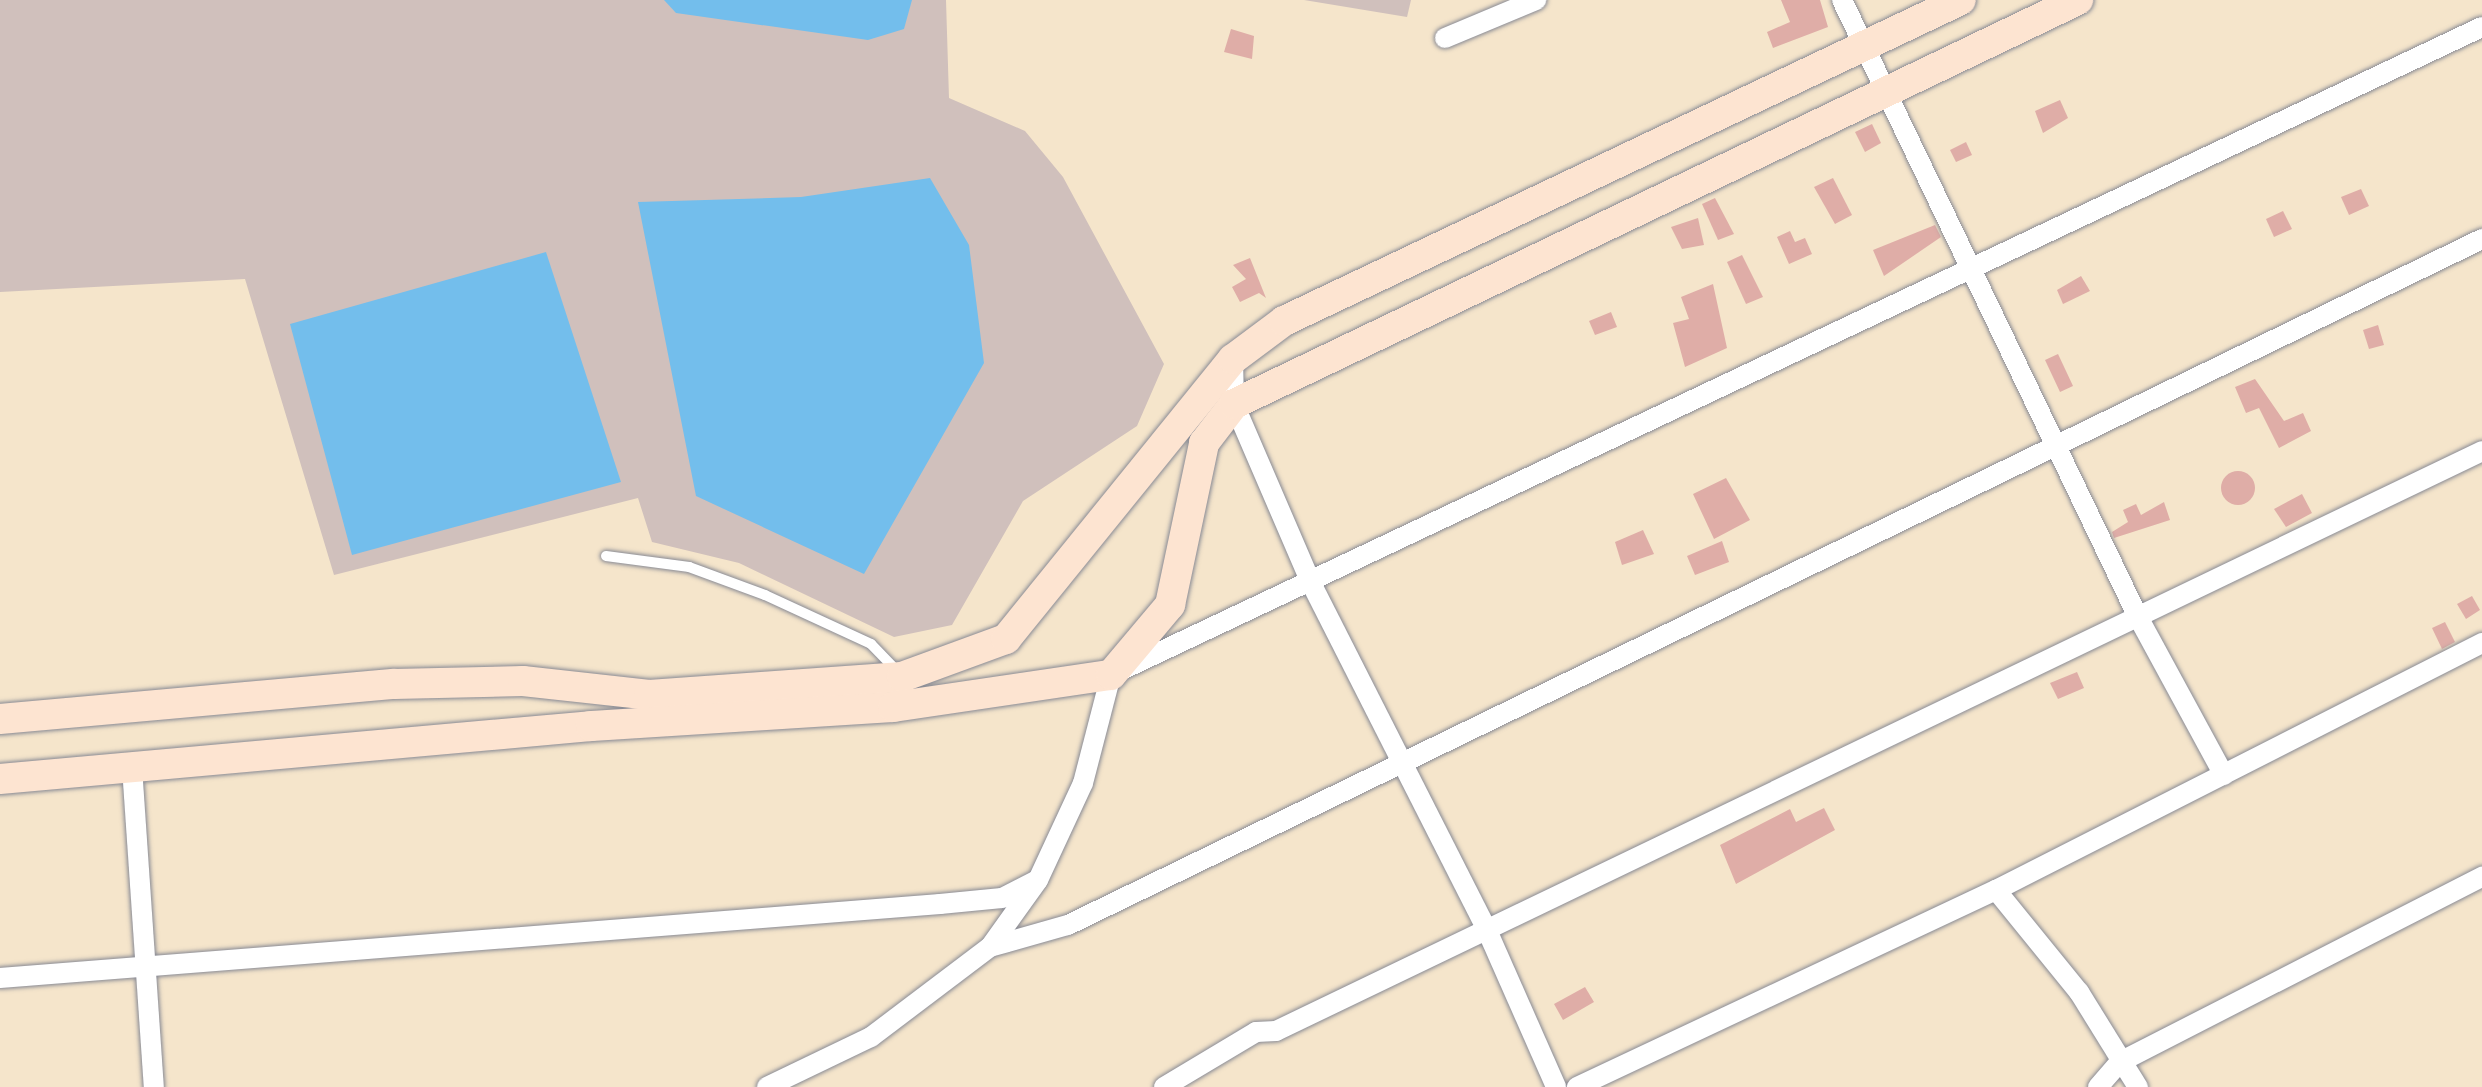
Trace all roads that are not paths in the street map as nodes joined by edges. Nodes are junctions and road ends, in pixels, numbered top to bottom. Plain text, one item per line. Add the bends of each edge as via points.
1 (1536, 0) edge
2 (1842, 0) edge
3 (1961, 0) edge
4 (2078, 0) edge
5 (2482, 27) edge
6 (1445, 38) dead end
7 (1865, 47) junction
8 (1885, 91) junction
9 (2482, 239) edge
10 (1969, 265) junction
11 (1233, 359) junction
12 (1234, 404) junction
13 (2055, 446) junction
14 (2482, 451) edge
15 (606, 556) dead end
16 (1312, 585) junction
17 (2137, 615) junction
18 (2482, 643) edge
19 (1111, 675) junction
20 (902, 677) junction
21 (0, 719) edge
22 (1399, 762) junction
23 (132, 767) junction
24 (2224, 775) junction
25 (0, 779) edge
26 (2482, 877) edge
27 (1038, 880) junction
28 (1996, 890) junction
29 (1486, 928) junction
30 (990, 947) junction
31 (146, 965) junction
32 (0, 978) edge
33 (2120, 1062) junction
34 (154, 1087) edge
35 (767, 1087) edge
36 (1164, 1087) edge
37 (1556, 1087) edge
38 (1577, 1087) edge
39 (2098, 1087) edge
40 (2138, 1087) edge

1 - 6 street
2 - 7 street
3 - 7 street
4 - 8 street
5 - 10 street
7 - 8 street
7 - 11 street via 1284,321
8 - 10 street
8 - 12 street
9 - 13 street
10 - 13 street
10 - 16 street
11 - 12 street
11 - 20 street via 1006,639
12 - 16 street
12 - 19 street via 1204,443 1170,605
13 - 17 street
13 - 22 street
14 - 17 street
15 - 20 lane via 689,567 765,595 871,644
16 - 19 street
16 - 22 street
17 - 24 street
17 - 29 street
18 - 24 street
19 - 23 street via 893,707
19 - 27 street via 1083,783
20 - 21 street via 649,695 523,681 394,684
22 - 29 street
22 - 30 street via 1068,925
23 - 25 street
23 - 31 street
24 - 28 street
26 - 33 street
27 - 30 street
27 - 31 street via 987,900
28 - 33 street via 2079,992
28 - 38 street
29 - 36 street via 1276,1031 1256,1032
29 - 37 street
30 - 35 street via 871,1037
31 - 32 street
31 - 34 street
33 - 39 street
33 - 40 street

